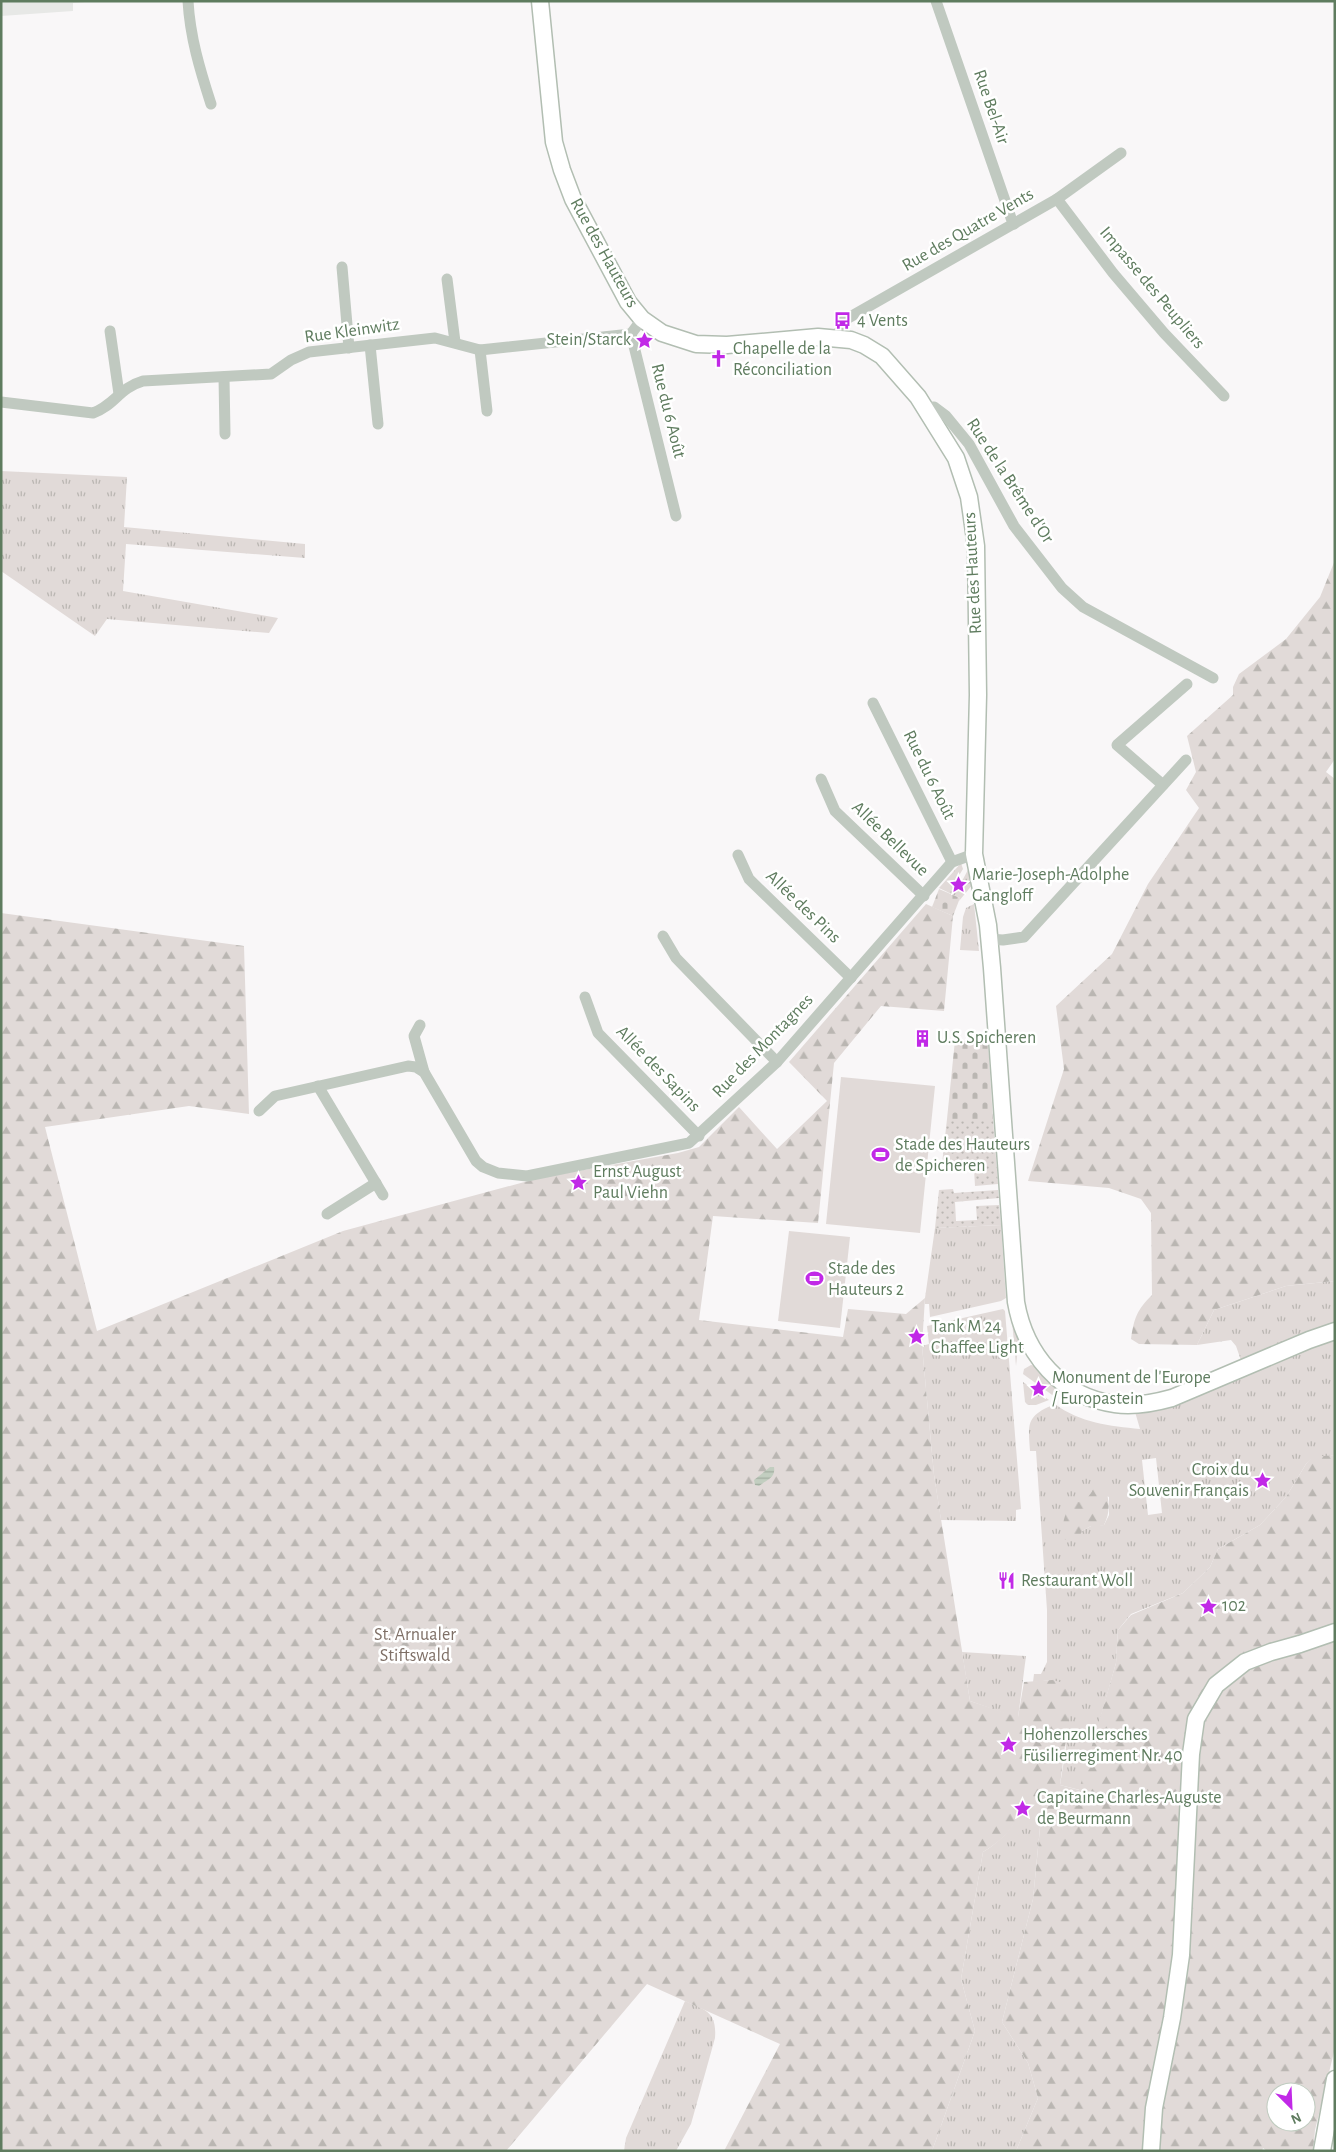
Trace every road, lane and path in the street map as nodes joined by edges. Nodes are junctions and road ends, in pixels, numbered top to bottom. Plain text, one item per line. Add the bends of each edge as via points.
1 (188, 1) edge
2 (540, 1) edge
3 (936, 1) edge
4 (211, 104) dead end
5 (1121, 153) dead end
6 (1057, 199) junction
7 (1014, 224) junction
8 (342, 267) dead end
9 (447, 278) dead end
10 (642, 319) junction
11 (110, 331) dead end
12 (631, 334) junction
13 (837, 339) junction
14 (455, 342) junction
15 (370, 345) junction
16 (349, 348) junction
17 (480, 350) junction
18 (224, 377) junction
19 (119, 394) junction
20 (1224, 396) dead end
21 (1, 402) edge
22 (924, 408) junction
23 (487, 411) dead end
24 (378, 424) dead end
25 (225, 434) dead end
26 (676, 516) dead end
27 (1213, 678) dead end
28 (1187, 684) dead end
29 (873, 703) dead end
30 (1186, 760) dead end
31 (821, 779) dead end
32 (1163, 785) junction
33 (974, 854) junction
34 (738, 856) dead end
35 (952, 862) junction
36 (924, 896) junction
37 (988, 932) junction
38 (663, 936) dead end
39 (851, 978) junction
40 (585, 998) dead end
41 (420, 1025) dead end
42 (777, 1062) junction
43 (424, 1072) junction
44 (318, 1086) junction
45 (259, 1111) dead end
46 (699, 1136) junction
47 (376, 1183) junction
48 (383, 1196) dead end
49 (327, 1214) dead end
50 (1335, 1332) edge
51 (1335, 1632) edge
52 (1335, 2079) edge
53 (1150, 2151) edge
54 (1322, 2151) edge

1 - 4 street via 189,28
2 - 10 street, Rue des Hauteurs via 554,142 562,170 573,199 625,296
3 - 7 street, Rue Bel-Air
5 - 6 street, Rue des Quatre Vents
6 - 7 street, Rue des Quatre Vents
6 - 20 street, Impasse des Peupliers via 1113,273
7 - 13 street, Rue des Quatre Vents via 843,321
8 - 16 street
9 - 14 street
10 - 12 street
10 - 13 street, Rue des Hauteurs via 662,333 696,344 727,345 818,337
11 - 19 street
12 - 17 street, Rue Kleinwitz
12 - 26 street, Rue du 6 Août
13 - 22 street, Rue des Hauteurs via 851,340 882,356
14 - 15 street, Rue Kleinwitz via 435,338
14 - 17 street, Rue Kleinwitz
15 - 16 street, Rue Kleinwitz
15 - 24 street
16 - 18 street, Rue Kleinwitz via 310,352 271,374
17 - 23 street
18 - 19 street, Rue Kleinwitz via 143,381 130,385
18 - 25 street
19 - 21 street, Rue Kleinwitz via 105,409 93,412
22 - 27 street, Rue de la Brême d'Or via 934,407 946,416 969,444 1014,526 1062,588 1083,608
22 - 33 street, Rue des Hauteurs via 956,458 969,497 976,546 978,695
28 - 32 street via 1117,745
29 - 35 street, Rue du 6 Août
30 - 32 street
31 - 36 street, Allée Bellevue via 840,816
32 - 37 street via 1024,937 1003,940
33 - 35 street
33 - 37 street, Rue des Hauteurs
34 - 39 street, Allée des Pins via 749,879
35 - 36 street, Rue des Montagnes
36 - 39 street, Rue des Montagnes
37 - 50 street, Rue des Hauteurs via 1016,1302 1022,1331 1051,1372 1070,1388 1102,1402 1116,1405 1154,1403 1212,1383 1309,1340
38 - 42 street via 676,958
39 - 42 street, Rue des Montagnes
40 - 46 street, Allée des Sapins via 598,1033
41 - 43 street, Rue des Montagnes via 414,1036
42 - 46 street, Rue des Montagnes
43 - 44 street via 408,1066
43 - 46 street, Rue des Montagnes via 476,1161 498,1173 527,1176 673,1147 689,1143
44 - 45 street via 275,1096
44 - 47 street
47 - 48 street
47 - 49 street
51 - 53 street via 1245,1662 1216,1685 1196,1719 1181,1955 1154,2108
52 - 54 street

